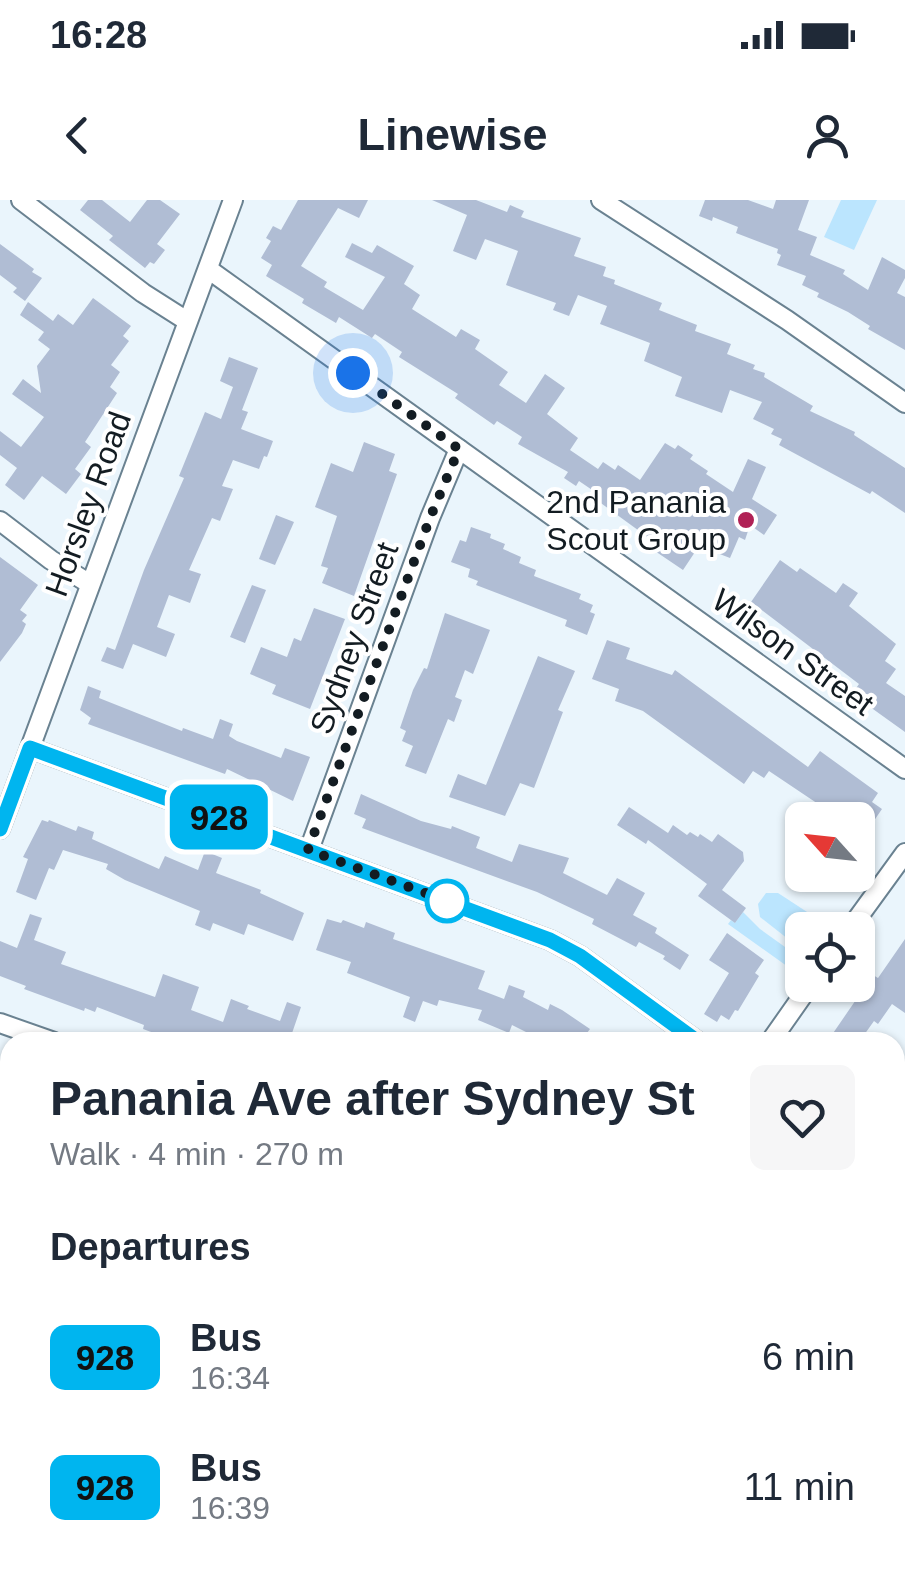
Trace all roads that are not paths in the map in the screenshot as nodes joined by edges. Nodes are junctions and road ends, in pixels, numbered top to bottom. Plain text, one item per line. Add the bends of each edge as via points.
1 (21, 200) edge
2 (233, 200) edge
3 (601, 200) edge
4 (208, 269) junction
5 (188, 321) junction
6 (905, 404) edge
7 (459, 449) junction
8 (0, 521) edge
9 (90, 584) junction
10 (30, 748) junction
11 (905, 769) edge
12 (0, 829) edge
13 (308, 850) junction
14 (905, 853) edge
15 (862, 912) edge
16 (798, 1002) edge
17 (0, 1023) edge
18 (26, 1032) edge
19 (684, 1032) edge
20 (777, 1032) edge

1 - 5 street
2 - 4 street, Horsley Road
3 - 6 street
4 - 5 street, Horsley Road
4 - 7 street, Wilson Street
5 - 9 street, Horsley Road
7 - 11 street, Wilson Street
7 - 13 street, Sydney Street
8 - 9 street
9 - 10 street, Horsley Road
10 - 12 street, Horsley Road
10 - 13 street
13 - 19 street via 564,946
14 - 15 street
16 - 20 street
17 - 18 street

